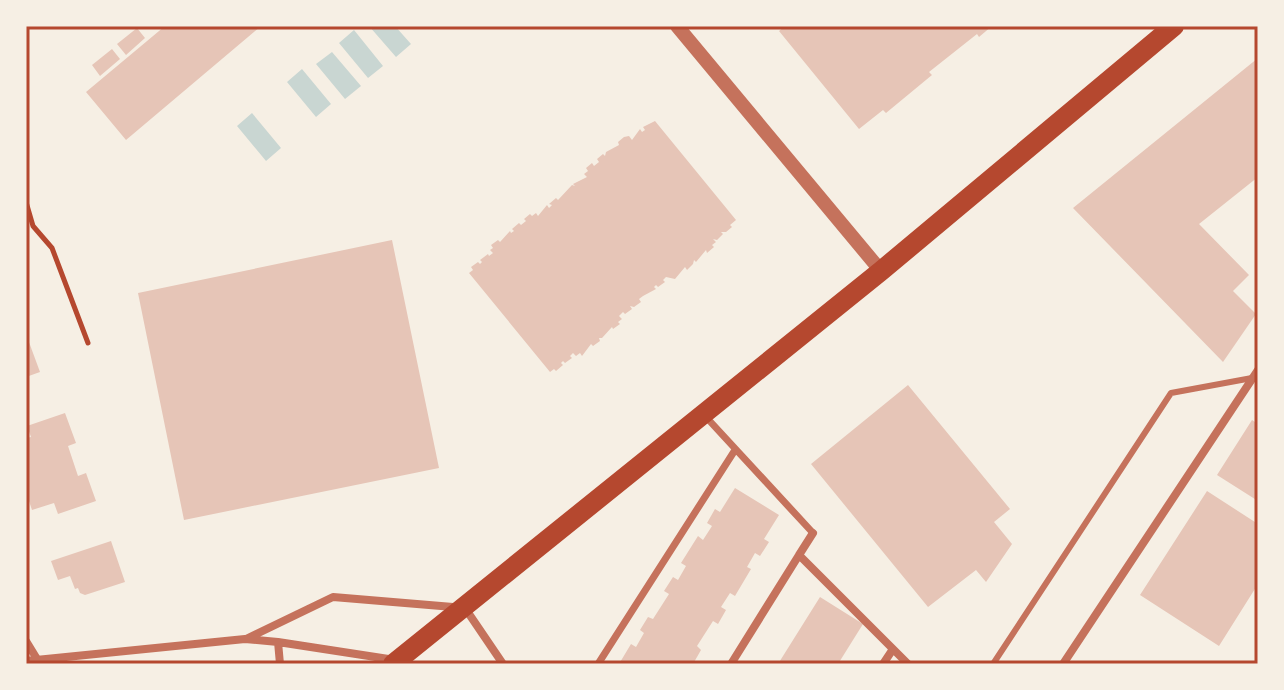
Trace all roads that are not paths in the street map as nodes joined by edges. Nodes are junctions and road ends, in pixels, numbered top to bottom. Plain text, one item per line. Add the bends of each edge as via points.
1 (677, 26) edge
2 (1174, 26) edge
3 (881, 271) junction
4 (1258, 370) edge
5 (1252, 378) junction
6 (704, 415) junction
7 (735, 450) junction
8 (813, 533) joint
9 (799, 555) junction
10 (465, 608) junction
11 (245, 639) junction
12 (26, 641) edge
13 (278, 642) junction
14 (893, 649) junction
15 (37, 659) junction
16 (26, 661) edge
17 (395, 662) edge
18 (280, 664) edge
19 (503, 664) edge
20 (598, 664) edge
21 (731, 664) edge
22 (883, 664) edge
23 (908, 664) edge
24 (993, 664) edge
25 (1063, 664) edge

1 - 3 street
2 - 3 main road
3 - 6 main road
4 - 5 street
5 - 24 lane via 1171,393
5 - 25 street
6 - 7 street
6 - 10 main road
7 - 8 street
7 - 20 street
8 - 9 street
9 - 14 street
9 - 21 street
10 - 11 street via 333,597
10 - 17 main road
10 - 19 street
11 - 13 street
11 - 15 street
12 - 15 street
13 - 17 street
13 - 18 street
14 - 22 street
14 - 23 street
15 - 16 street

